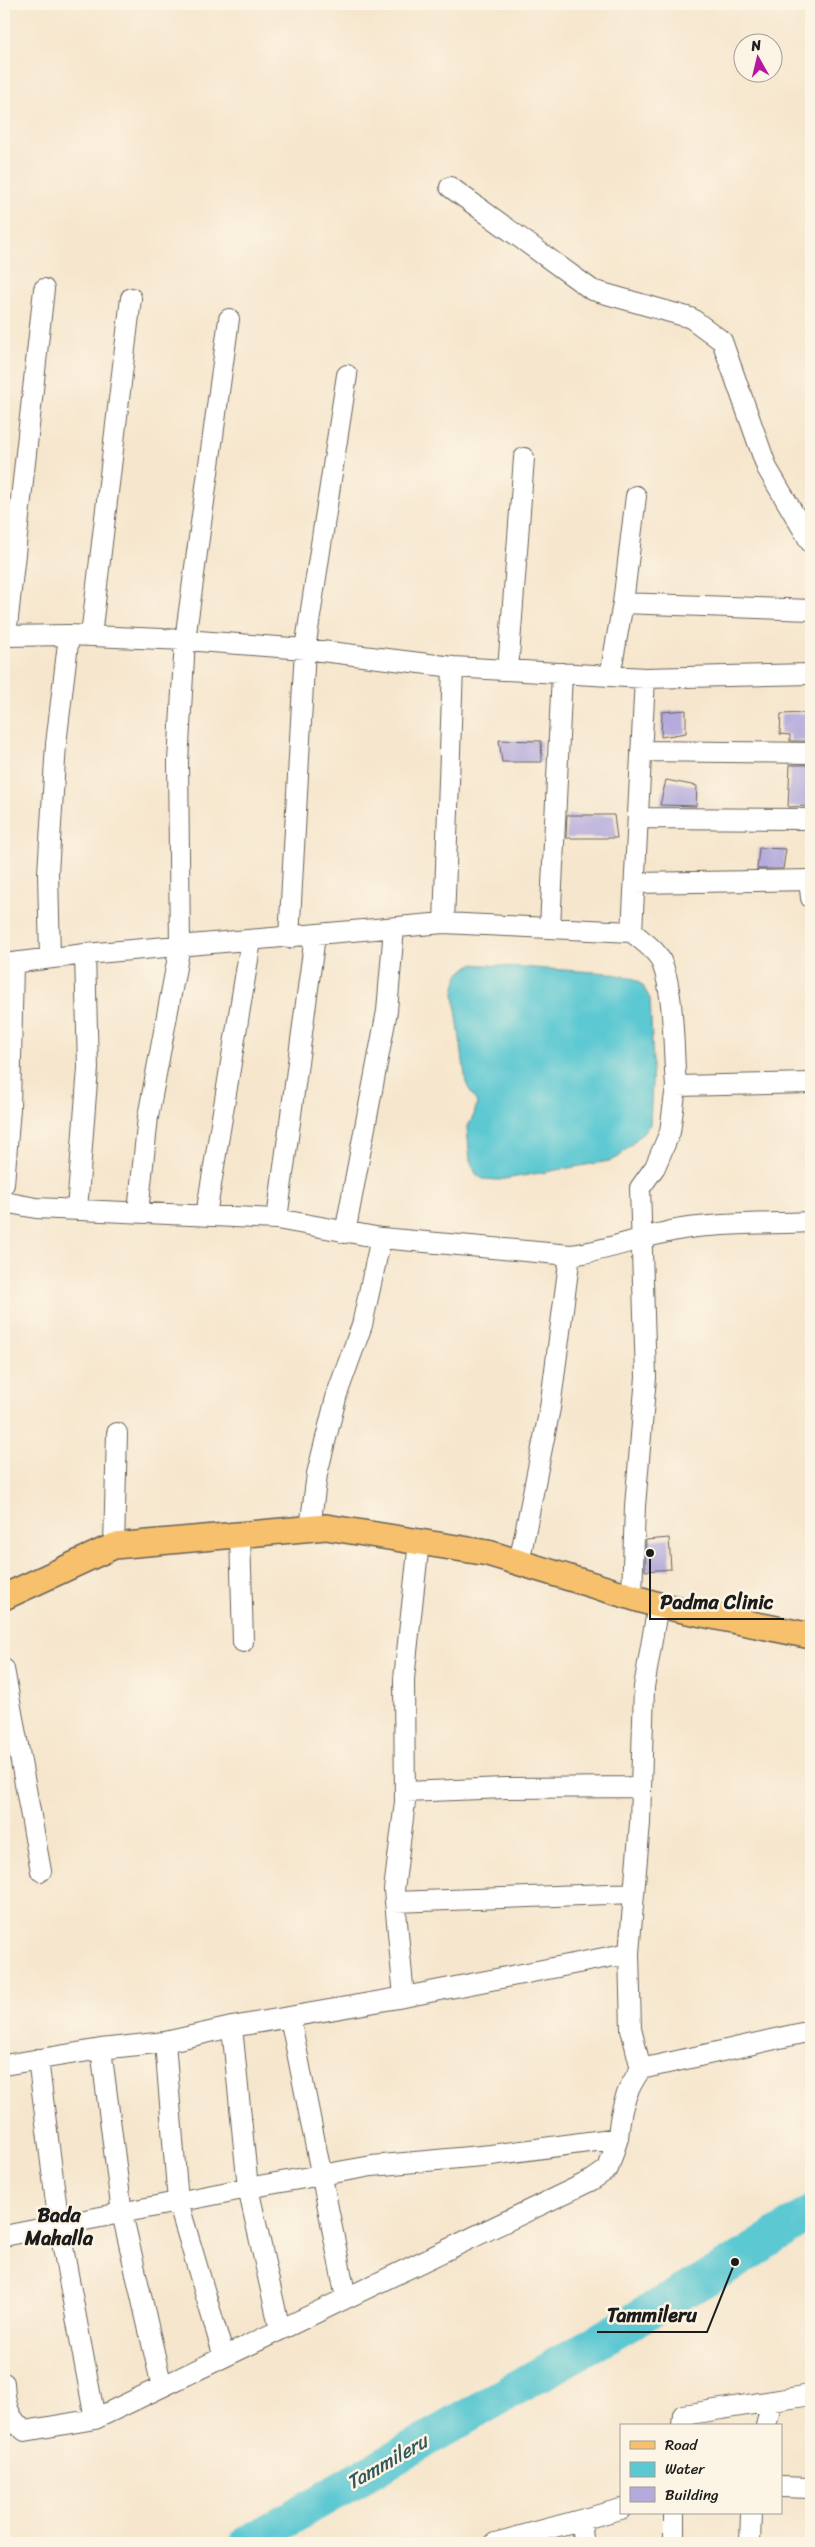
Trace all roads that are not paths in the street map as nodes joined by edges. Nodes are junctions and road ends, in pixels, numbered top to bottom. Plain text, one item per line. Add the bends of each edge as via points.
1 (450, 186) dead end
2 (44, 289) dead end
3 (131, 298) dead end
4 (229, 320) dead end
5 (347, 375) dead end
6 (524, 458) dead end
7 (636, 496) dead end
8 (811, 542) edge
9 (623, 603) junction
10 (811, 610) edge
11 (69, 635) junction
12 (5, 636) edge
13 (91, 636) junction
14 (185, 640) junction
15 (305, 650) junction
16 (453, 667) junction
17 (508, 670) junction
18 (562, 673) junction
19 (811, 674) edge
20 (610, 676) junction
21 (645, 678) junction
22 (642, 751) junction
23 (811, 753) edge
24 (638, 818) junction
25 (811, 819) edge
26 (635, 883) junction
27 (811, 886) edge
28 (444, 924) junction
29 (394, 928) junction
30 (550, 928) junction
31 (632, 932) junction
32 (315, 936) junction
33 (289, 938) junction
34 (251, 941) junction
35 (180, 946) junction
36 (85, 954) junction
37 (50, 958) junction
38 (8, 963) edge
39 (811, 1083) edge
40 (676, 1086) junction
41 (4, 1184) edge
42 (4, 1202) edge
43 (77, 1210) junction
44 (138, 1212) junction
45 (206, 1215) junction
46 (277, 1219) junction
47 (811, 1222) edge
48 (345, 1233) junction
49 (643, 1237) junction
50 (381, 1238) junction
51 (570, 1254) junction
52 (117, 1433) dead end
53 (310, 1528) junction
54 (240, 1534) junction
55 (420, 1542) junction
56 (114, 1546) junction
57 (519, 1562) junction
58 (632, 1596) junction
59 (4, 1597) edge
60 (658, 1605) junction
61 (811, 1636) edge
62 (243, 1642) dead end
63 (4, 1669) edge
64 (641, 1787) junction
65 (405, 1792) junction
66 (41, 1871) dead end
67 (634, 1893) junction
68 (395, 1902) junction
69 (628, 1953) junction
70 (404, 1998) junction
71 (290, 2017) junction
72 (232, 2026) junction
73 (811, 2031) edge
74 (165, 2042) junction
75 (101, 2049) junction
76 (38, 2059) junction
77 (4, 2065) edge
78 (641, 2069) junction
79 (618, 2138) junction
80 (320, 2175) junction
81 (248, 2188) junction
82 (178, 2202) junction
83 (122, 2213) junction
84 (59, 2226) junction
85 (4, 2236) edge
86 (346, 2298) junction
87 (280, 2330) junction
88 (224, 2357) junction
89 (4, 2383) edge
90 (162, 2387) junction
91 (811, 2395) edge
92 (772, 2401) junction
93 (95, 2419) junction
94 (682, 2424) edge
95 (766, 2424) edge
96 (782, 2487) edge
97 (811, 2488) edge
98 (620, 2509) edge
99 (674, 2514) edge
100 (751, 2514) edge
101 (580, 2521) junction
102 (495, 2543) edge
103 (584, 2543) edge
104 (674, 2543) edge
105 (750, 2543) edge

1 - 8 street via 592,290 691,318 722,341 767,468
2 - 12 street
3 - 13 street
4 - 14 street
5 - 15 street
6 - 17 street
7 - 9 street
9 - 10 street
9 - 20 street
11 - 12 street
11 - 13 street
11 - 37 street via 56,744 48,873
13 - 14 street
14 - 15 street
14 - 35 street via 178,762
15 - 16 street
15 - 33 street
16 - 17 street
16 - 28 street
17 - 18 street
18 - 20 street
18 - 30 street
19 - 21 street
20 - 21 street
21 - 22 street
22 - 23 street
22 - 24 street
24 - 25 street
24 - 26 street
26 - 27 street
26 - 31 street
28 - 29 street
28 - 30 street
29 - 32 street
29 - 48 street via 387,1011
30 - 31 street
31 - 40 street via 659,958 664,972
32 - 33 street
32 - 46 street
33 - 34 street
34 - 35 street
34 - 45 street
35 - 36 street
35 - 44 street via 148,1117
36 - 37 street
36 - 43 street via 88,1068
37 - 38 street
38 - 41 street via 10,1108
39 - 40 street
40 - 49 street via 670,1132 655,1167 640,1188
42 - 43 street
43 - 44 street
44 - 45 street
45 - 46 street
46 - 48 street
47 - 49 street via 689,1228
48 - 50 street
49 - 51 street via 597,1252
49 - 58 street via 646,1377 635,1506
50 - 51 street
50 - 53 street via 362,1325 334,1403 317,1474
51 - 57 street via 550,1408
52 - 56 street
53 - 54 main road
53 - 55 main road via 326,1527
54 - 56 main road
54 - 62 street
55 - 57 main road via 488,1553
55 - 65 street via 404,1679
56 - 59 main road
57 - 58 main road
58 - 60 main road
60 - 61 main road
60 - 64 street via 644,1687
63 - 66 street
64 - 65 street
64 - 67 street
65 - 68 street
67 - 68 street
67 - 69 street
68 - 70 street
69 - 70 street
69 - 78 street via 631,2029
70 - 71 street
71 - 72 street
71 - 80 street
72 - 74 street
72 - 81 street
73 - 78 street
74 - 75 street
74 - 82 street
75 - 76 street
75 - 83 street
76 - 77 street
76 - 84 street
78 - 79 street via 630,2084 620,2112
79 - 80 street via 492,2155 372,2166
79 - 86 street via 608,2169 592,2180
80 - 81 street
80 - 86 street
81 - 82 street
81 - 87 street
82 - 83 street
82 - 88 street
83 - 84 street
83 - 90 street
84 - 85 street
84 - 93 street
86 - 87 street
87 - 88 street
88 - 90 street
89 - 93 street via 5,2404 14,2423 25,2431
90 - 93 street
91 - 92 street
92 - 94 street via 683,2416
92 - 95 street
96 - 97 street
98 - 101 street
99 - 104 street
100 - 105 street
101 - 102 street
101 - 103 street

